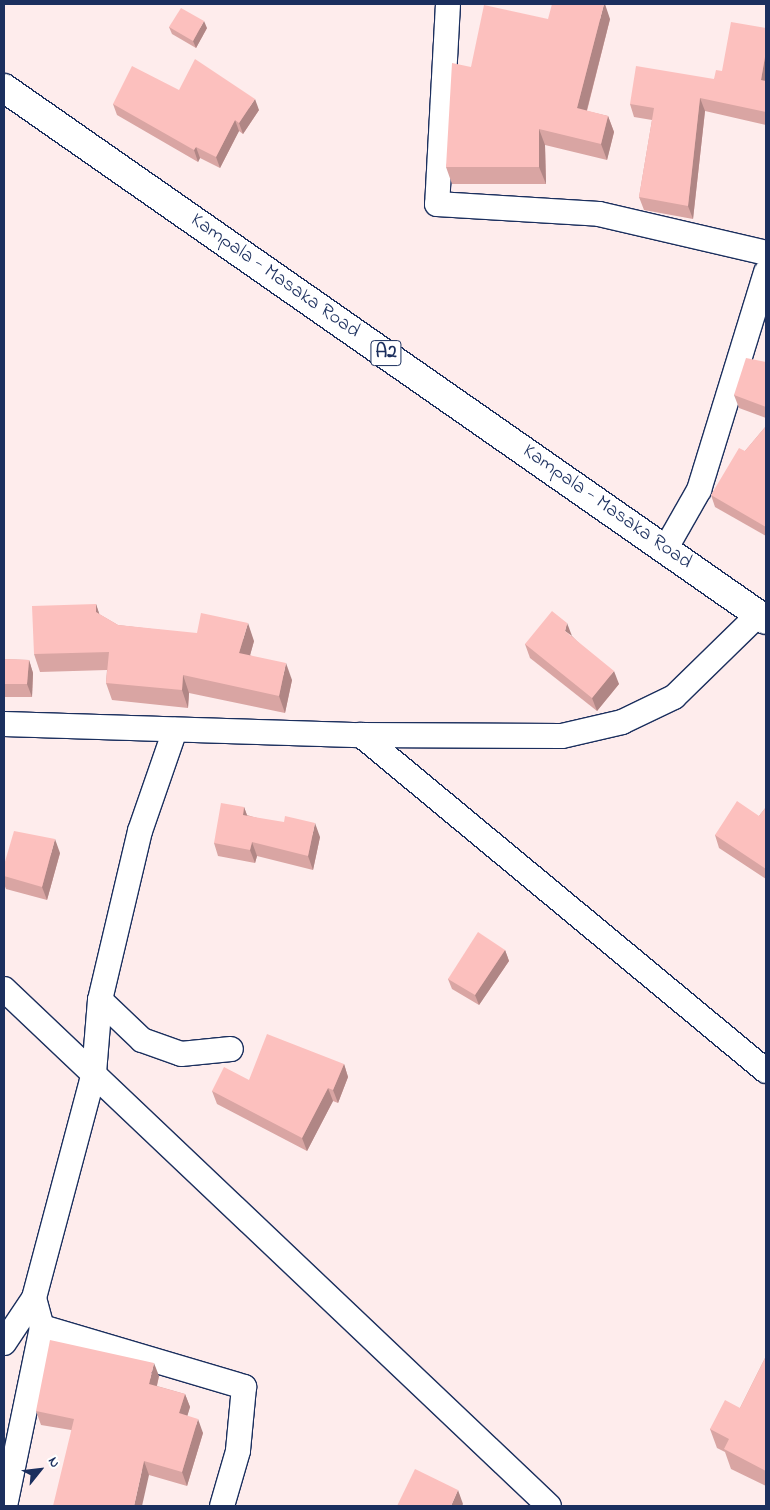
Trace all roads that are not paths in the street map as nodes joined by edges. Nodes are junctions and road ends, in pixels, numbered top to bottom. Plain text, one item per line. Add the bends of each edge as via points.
1 (448, 4) edge
2 (4, 88) edge
3 (766, 253) edge
4 (766, 272) edge
5 (666, 548) junction
6 (762, 618) edge
7 (4, 724) edge
8 (174, 730) junction
9 (361, 735) junction
10 (4, 989) edge
11 (100, 1000) junction
12 (231, 1049) dead end
13 (766, 1071) edge
14 (94, 1073) junction
15 (34, 1298) junction
16 (42, 1327) junction
17 (4, 1343) edge
18 (5, 1506) edge
19 (222, 1506) edge
20 (549, 1506) edge

1 - 3 street via 437,204 599,214
2 - 5 main road, Kampala - Masaka Road / A2
4 - 5 street via 699,490
5 - 6 main road, Kampala - Masaka Road / A2
6 - 9 street via 674,697 622,722 562,736
7 - 8 street
8 - 9 street
8 - 11 street via 140,831
9 - 13 street
10 - 14 street
11 - 12 street via 142,1040 181,1054
11 - 14 street
14 - 15 street
14 - 20 street
15 - 16 street
15 - 17 street
16 - 18 street
16 - 19 street via 244,1387 238,1450

